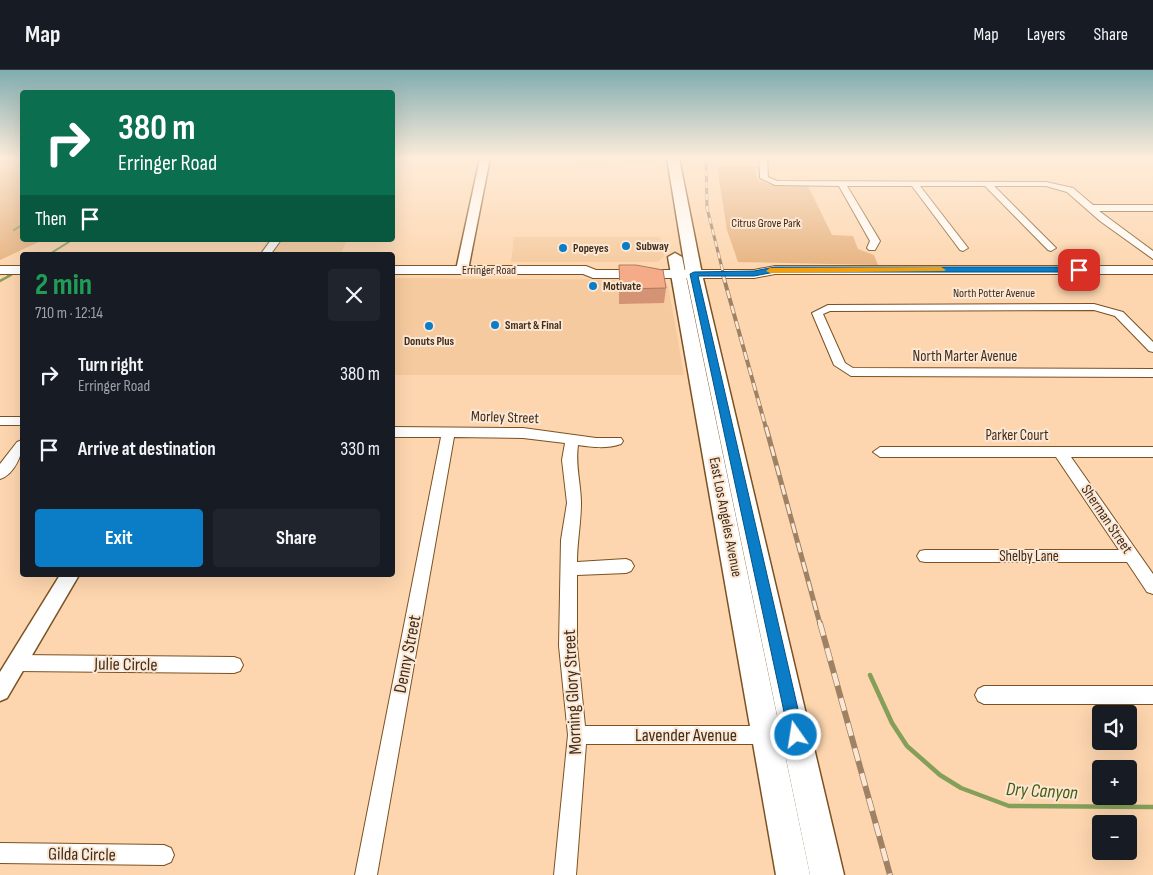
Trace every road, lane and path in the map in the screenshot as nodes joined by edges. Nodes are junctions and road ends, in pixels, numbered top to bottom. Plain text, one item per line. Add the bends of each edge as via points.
1 (478, 196) edge
2 (667, 196) edge
3 (677, 196) edge
4 (848, 196) edge
5 (923, 196) edge
6 (999, 196) edge
7 (1076, 196) edge
8 (1090, 208) junction
9 (1153, 208) edge
10 (669, 211) dead end
11 (674, 247) dead end
12 (872, 248) dead end
13 (964, 248) dead end
14 (1051, 248) dead end
15 (1153, 256) edge
16 (0, 270) edge
17 (20, 270) edge
18 (395, 270) edge
19 (462, 270) junction
20 (686, 270) junction
21 (1153, 270) edge
22 (819, 310) joint
23 (1153, 348) edge
24 (1153, 373) edge
25 (0, 421) edge
26 (20, 421) edge
27 (395, 432) edge
28 (448, 432) junction
29 (572, 439) junction
30 (616, 441) dead end
31 (20, 448) edge
32 (880, 452) dead end
33 (1060, 452) junction
34 (1153, 452) edge
35 (0, 474) edge
36 (925, 556) dead end
37 (1132, 556) junction
38 (626, 566) dead end
39 (568, 568) junction
40 (69, 577) edge
41 (1153, 587) edge
42 (17, 663) junction
43 (234, 665) dead end
44 (0, 690) edge
45 (984, 694) dead end
46 (1153, 695) edge
47 (577, 735) junction
48 (768, 735) junction
49 (796, 735) junction
50 (0, 853) edge
51 (164, 855) dead end
52 (366, 875) edge
53 (565, 875) edge
54 (793, 875) edge
55 (827, 875) edge

1 - 19 street
2 - 10 main road
3 - 20 main road, East Los Angeles Avenue
4 - 12 street via 875,241
5 - 13 street
6 - 14 street
7 - 8 street
8 - 9 street
8 - 15 street
11 - 20 main road, East Los Angeles Avenue
16 - 17 main road
18 - 19 main road, Erringer Road
19 - 20 main road, Erringer Road via 586,270 593,274
20 - 21 main road, Erringer Road via 754,274 775,270
20 - 48 main road, East Los Angeles Avenue
20 - 49 main road, East Los Angeles Avenue
22 - 23 street, North Potter Avenue via 1094,307 1118,314
22 - 24 street, North Marter Avenue via 818,316 837,361 851,372
25 - 26 street
27 - 28 street, Morley Street
28 - 29 street, Morley Street via 524,433
28 - 52 street, Denny Street
29 - 30 street, Morley Street via 596,443
29 - 39 street, Morning Glory Street via 569,460 574,503
31 - 35 street
32 - 33 street, Parker Court
33 - 34 street, Parker Court
33 - 37 street, Sherman Street
36 - 37 street, Shelby Lane
37 - 41 street, Sherman Street
38 - 39 street
39 - 47 street, Morning Glory Street via 568,646
40 - 42 street
42 - 43 street, Julie Circle
42 - 44 street
45 - 46 street
47 - 48 street, Lavender Avenue
47 - 53 street, Morning Glory Street
48 - 49 street, Lavender Avenue
48 - 54 main road, East Los Angeles Avenue
49 - 55 main road, East Los Angeles Avenue
50 - 51 street, Gilda Circle

